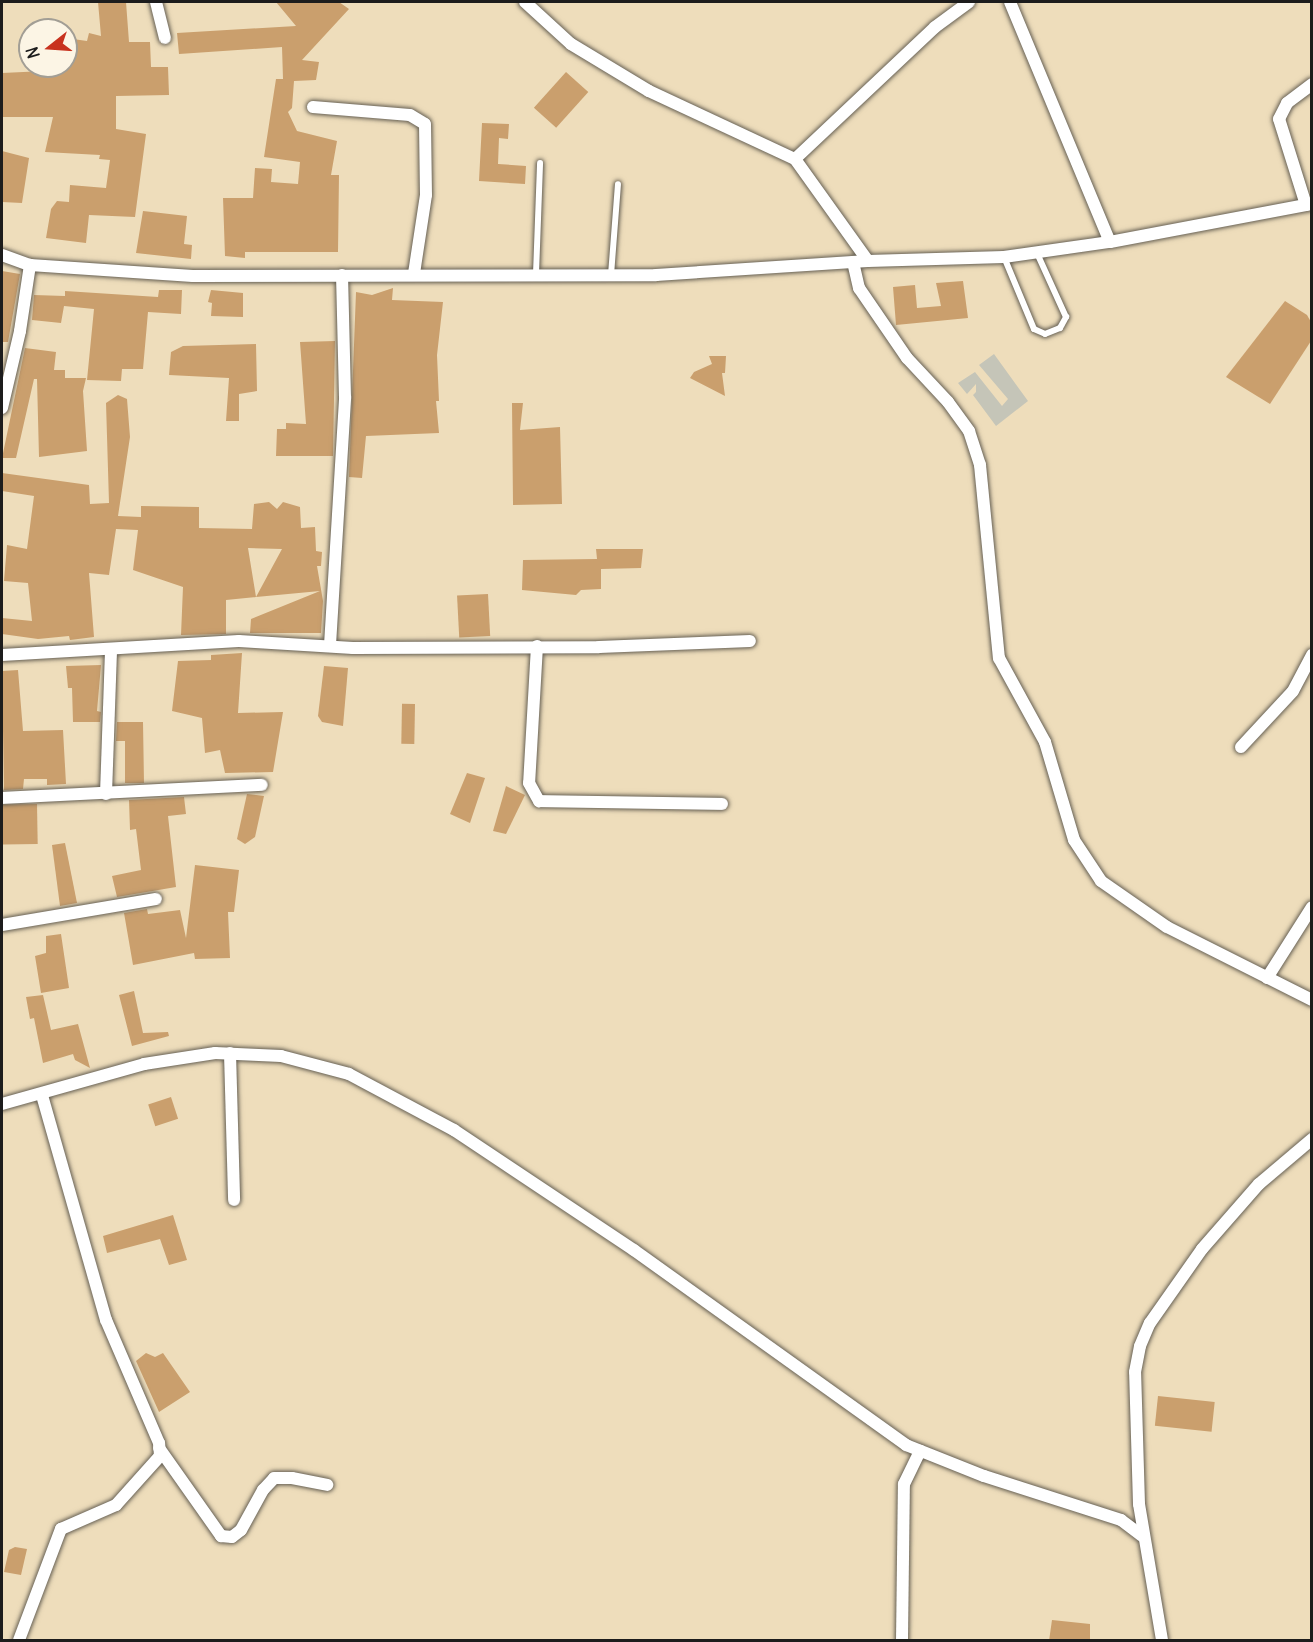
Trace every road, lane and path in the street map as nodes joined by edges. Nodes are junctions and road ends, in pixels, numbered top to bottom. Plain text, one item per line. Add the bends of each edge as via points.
1 (156, 2) edge
2 (525, 2) edge
3 (969, 2) edge
4 (1010, 2) edge
5 (165, 38) dead end
6 (1311, 84) edge
7 (313, 107) dead end
8 (795, 159) junction
9 (540, 163) dead end
10 (618, 184) dead end
11 (1309, 204) edge
12 (1110, 242) junction
13 (1037, 252) junction
14 (2, 255) edge
15 (1004, 257) junction
16 (868, 261) junction
17 (853, 262) junction
18 (30, 265) junction
19 (414, 273) junction
20 (536, 274) junction
21 (611, 275) junction
22 (342, 276) junction
23 (2, 408) edge
24 (750, 641) dead end
25 (330, 645) junction
26 (537, 646) junction
27 (111, 651) junction
28 (2, 655) edge
29 (1311, 655) edge
30 (1241, 747) dead end
31 (262, 785) dead end
32 (106, 794) junction
33 (2, 798) edge
34 (722, 804) dead end
35 (156, 899) dead end
36 (1311, 907) edge
37 (2, 925) edge
38 (1266, 978) junction
39 (1311, 1000) edge
40 (230, 1053) junction
41 (42, 1095) junction
42 (2, 1104) edge
43 (1311, 1139) edge
44 (234, 1200) dead end
45 (159, 1448) junction
46 (920, 1451) junction
47 (327, 1485) dead end
48 (1142, 1536) junction
49 (20, 1641) edge
50 (902, 1641) edge
51 (1162, 1641) edge

1 - 5 street
2 - 8 street via 571,45 649,91
3 - 8 street via 935,27
4 - 12 street
6 - 11 street via 1287,103 1279,119
7 - 19 street via 410,115 425,124 426,195
8 - 16 street
9 - 20 lane
10 - 21 lane
11 - 12 street
12 - 13 street
13 - 15 street
13 - 15 lane via 1066,317 1060,328 1045,334 1034,329
14 - 18 street
15 - 16 street
16 - 17 street
17 - 21 street
17 - 38 street via 859,288 883,323 969,431 980,465 999,658 1045,742 1074,840 1101,882 1167,927
18 - 22 street via 194,276
18 - 23 street
19 - 20 street
19 - 22 street
20 - 21 street
22 - 25 street via 345,397 330,593
24 - 26 street
25 - 26 street
25 - 27 street via 239,641
26 - 34 street via 529,783 539,801
27 - 28 street
27 - 32 street
29 - 30 street via 1293,691
31 - 32 street
32 - 33 street
35 - 37 street
36 - 38 street
38 - 39 street
40 - 41 street via 180,1056
40 - 44 street
40 - 46 street via 282,1056 349,1074 454,1130 634,1250 906,1445
41 - 42 street
41 - 45 street via 106,1320
43 - 48 street via 1258,1184 1202,1249 1155,1315 1140,1346 1135,1372
45 - 47 street via 220,1536 232,1537 241,1530 274,1478
45 - 49 street via 156,1463 116,1505 61,1529
46 - 48 street via 1121,1520
46 - 50 street via 904,1484
48 - 51 street

